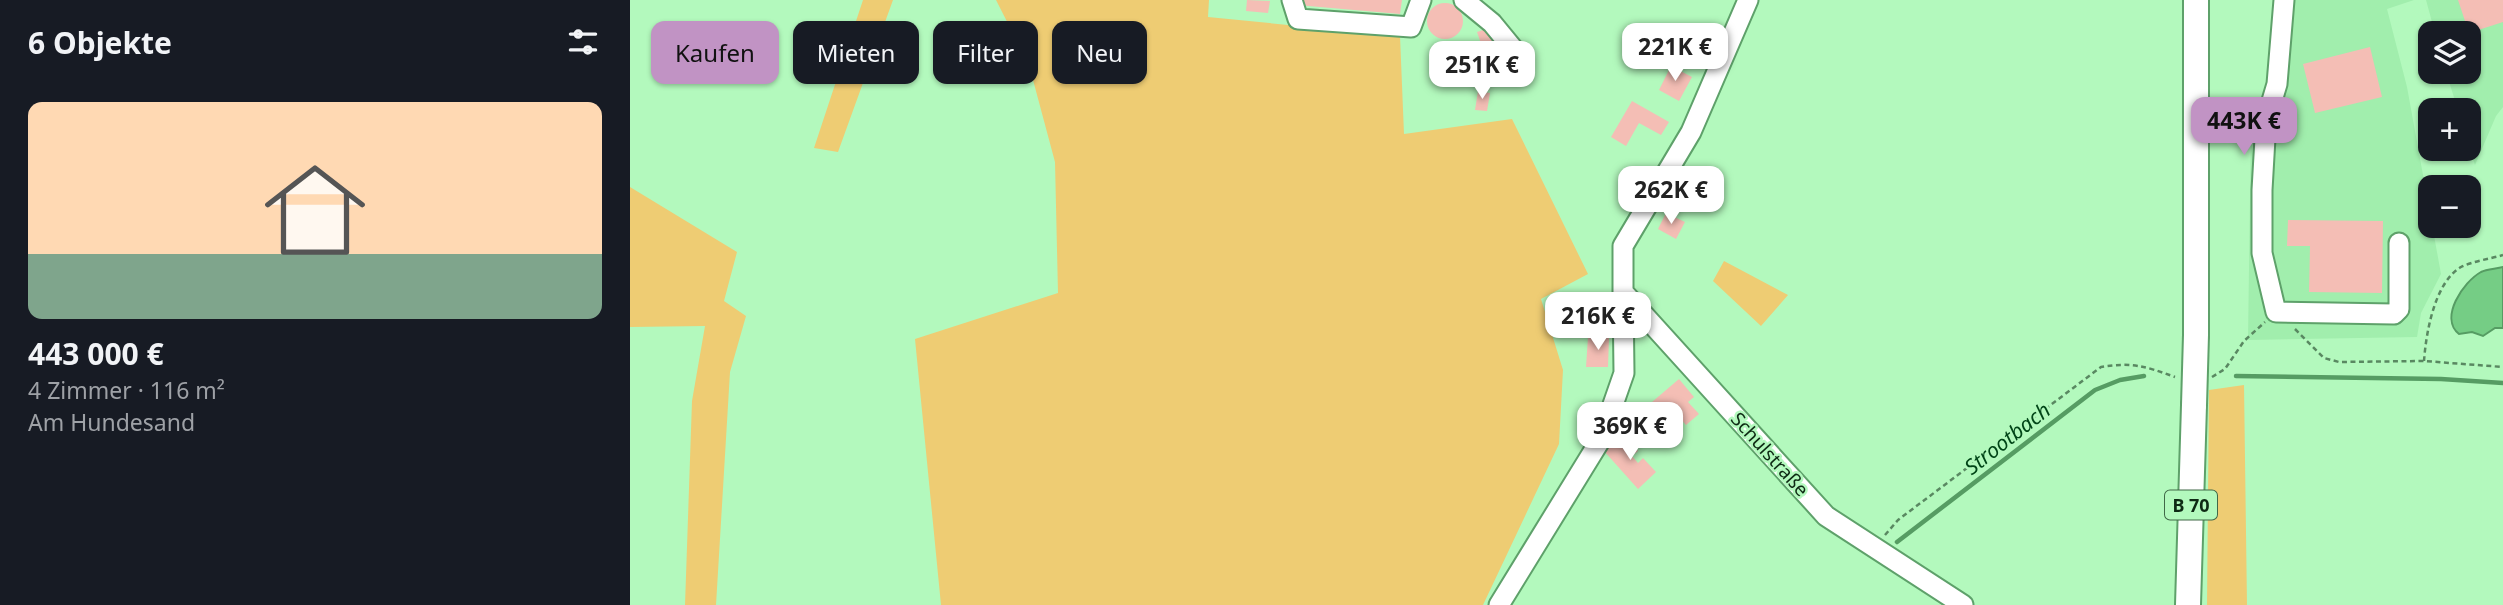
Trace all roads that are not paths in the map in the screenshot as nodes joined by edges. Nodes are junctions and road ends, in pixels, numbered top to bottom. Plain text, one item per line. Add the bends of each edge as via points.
1 (1292, 0) edge
2 (1421, 0) edge
3 (1464, 0) edge
4 (1748, 0) edge
5 (2196, 0) edge
6 (2284, 0) edge
7 (1515, 51) dead end
8 (2399, 243) dead end
9 (1623, 292) junction
10 (1499, 605) edge
11 (1963, 605) edge
12 (2188, 605) edge

1 - 2 street via 1298,19 1411,27
3 - 7 street via 1492,23
4 - 9 street via 1691,132 1623,246
5 - 12 main road, B 70, bridge via 2196,335
6 - 8 street via 2277,84 2266,121 2262,190 2262,253 2276,312 2394,314 2399,309
9 - 10 street via 1624,373 1601,439
9 - 11 street, Schulstraße via 1826,516

